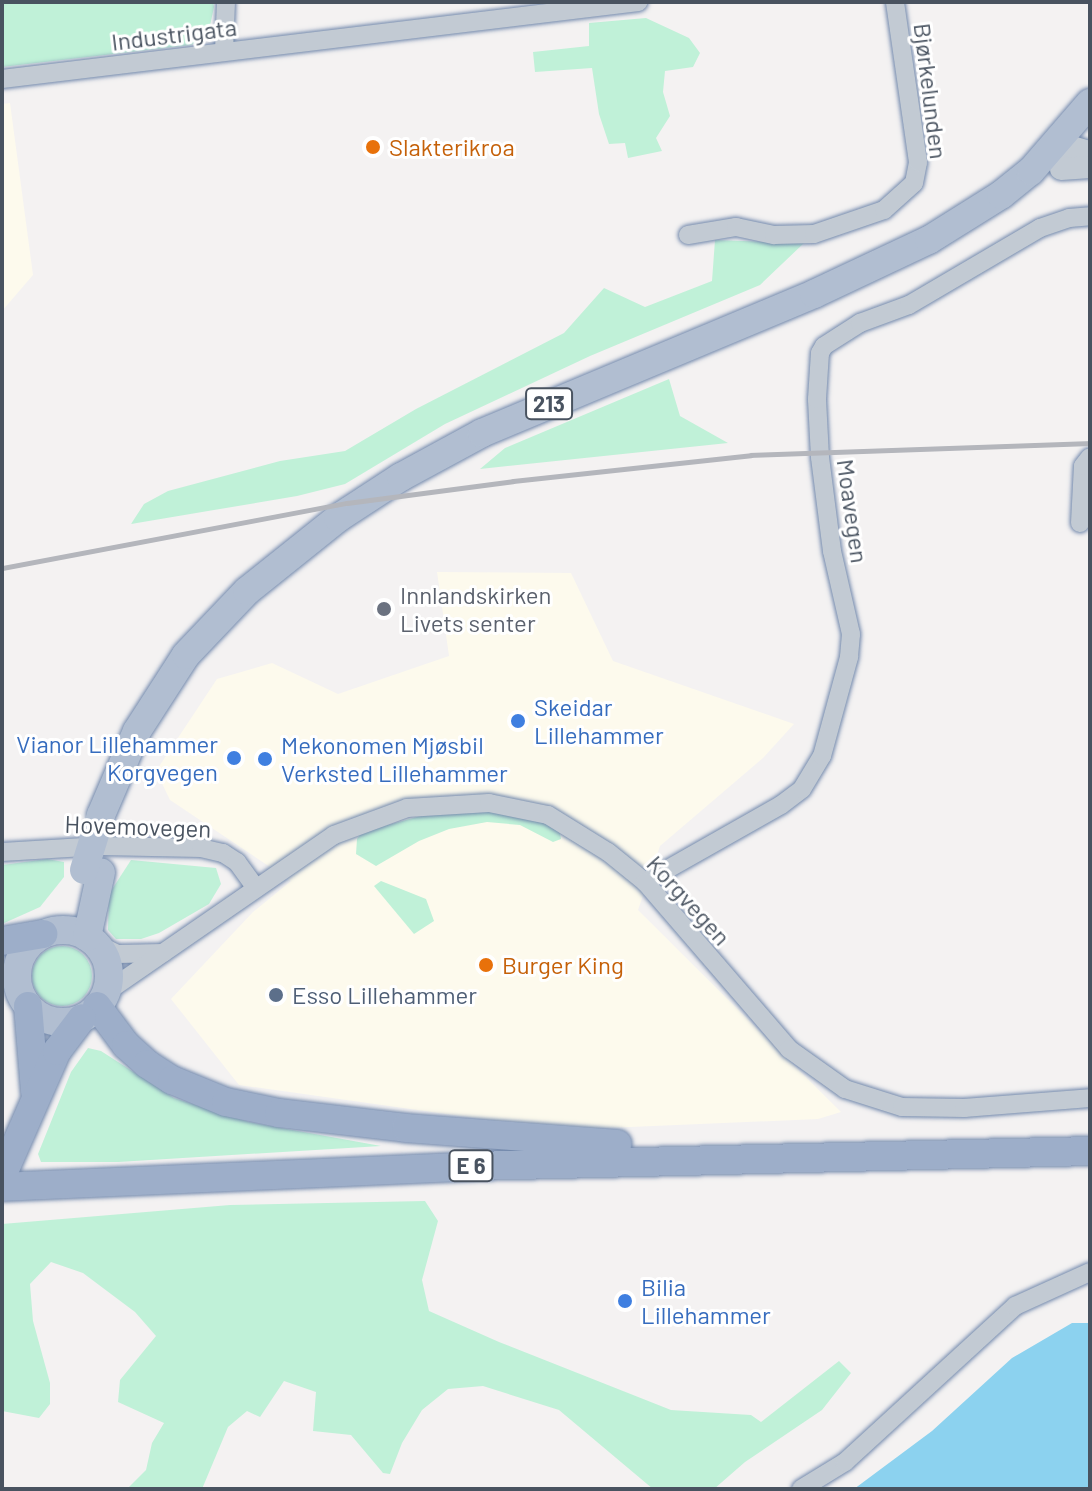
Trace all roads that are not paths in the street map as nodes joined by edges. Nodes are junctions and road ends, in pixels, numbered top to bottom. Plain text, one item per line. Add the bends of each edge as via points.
1 (226, 2) edge
2 (638, 2) edge
3 (895, 2) edge
4 (224, 51) junction
5 (2, 79) edge
6 (1090, 103) edge
7 (1088, 147) edge
8 (1055, 161) junction
9 (1090, 216) edge
10 (688, 235) dead end
11 (1090, 457) edge
12 (1080, 523) dead end
13 (2, 852) edge
14 (645, 882) junction
15 (256, 888) junction
16 (71, 936) junction
17 (2, 941) edge
18 (163, 953) junction
19 (95, 1005) junction
20 (28, 1006) junction
21 (36, 1097) junction
22 (1090, 1098) edge
23 (1090, 1151) edge
24 (940, 1152) junction
25 (2, 1176) edge
26 (2, 1187) edge
27 (1090, 1272) edge
28 (801, 1489) edge

1 - 4 street
2 - 4 street, Industrigata
3 - 10 street, Bjørkelunden via 918,162 914,183 884,210 814,234 774,235 736,227
4 - 5 street, Industrigata
6 - 8 main road, 213
7 - 8 main road, 213
8 - 16 main road, 213 via 1012,211 938,256 488,446 345,529 256,601 197,664 110,816
9 - 14 street, Moavegen via 1040,228 909,305 860,323 824,346 817,399 820,457 832,551 851,634 822,756 802,789 781,805
11 - 12 street via 1083,466
13 - 15 street, Hovemovegen via 101,846 201,848 237,862
14 - 15 street, Korgvegen via 548,815 464,802 375,817 321,843
14 - 22 street, Korgvegen via 789,1049 845,1089 902,1107
15 - 18 street, Korgvegen
16 - 17 highway
16 - 18 street via 118,954
16 - 19 main road via 107,965
16 - 20 main road, 213 via 29,946 19,962 19,990
18 - 19 street, Korgvegen
19 - 20 main road via 65,1021 49,1019
19 - 21 highway via 61,1043
19 - 24 highway via 126,1045 172,1080 226,1102 279,1113 534,1140 877,1142
20 - 21 highway
21 - 25 highway
23 - 24 highway, E 6
24 - 26 highway, E 6
27 - 28 street via 1015,1306 845,1462

